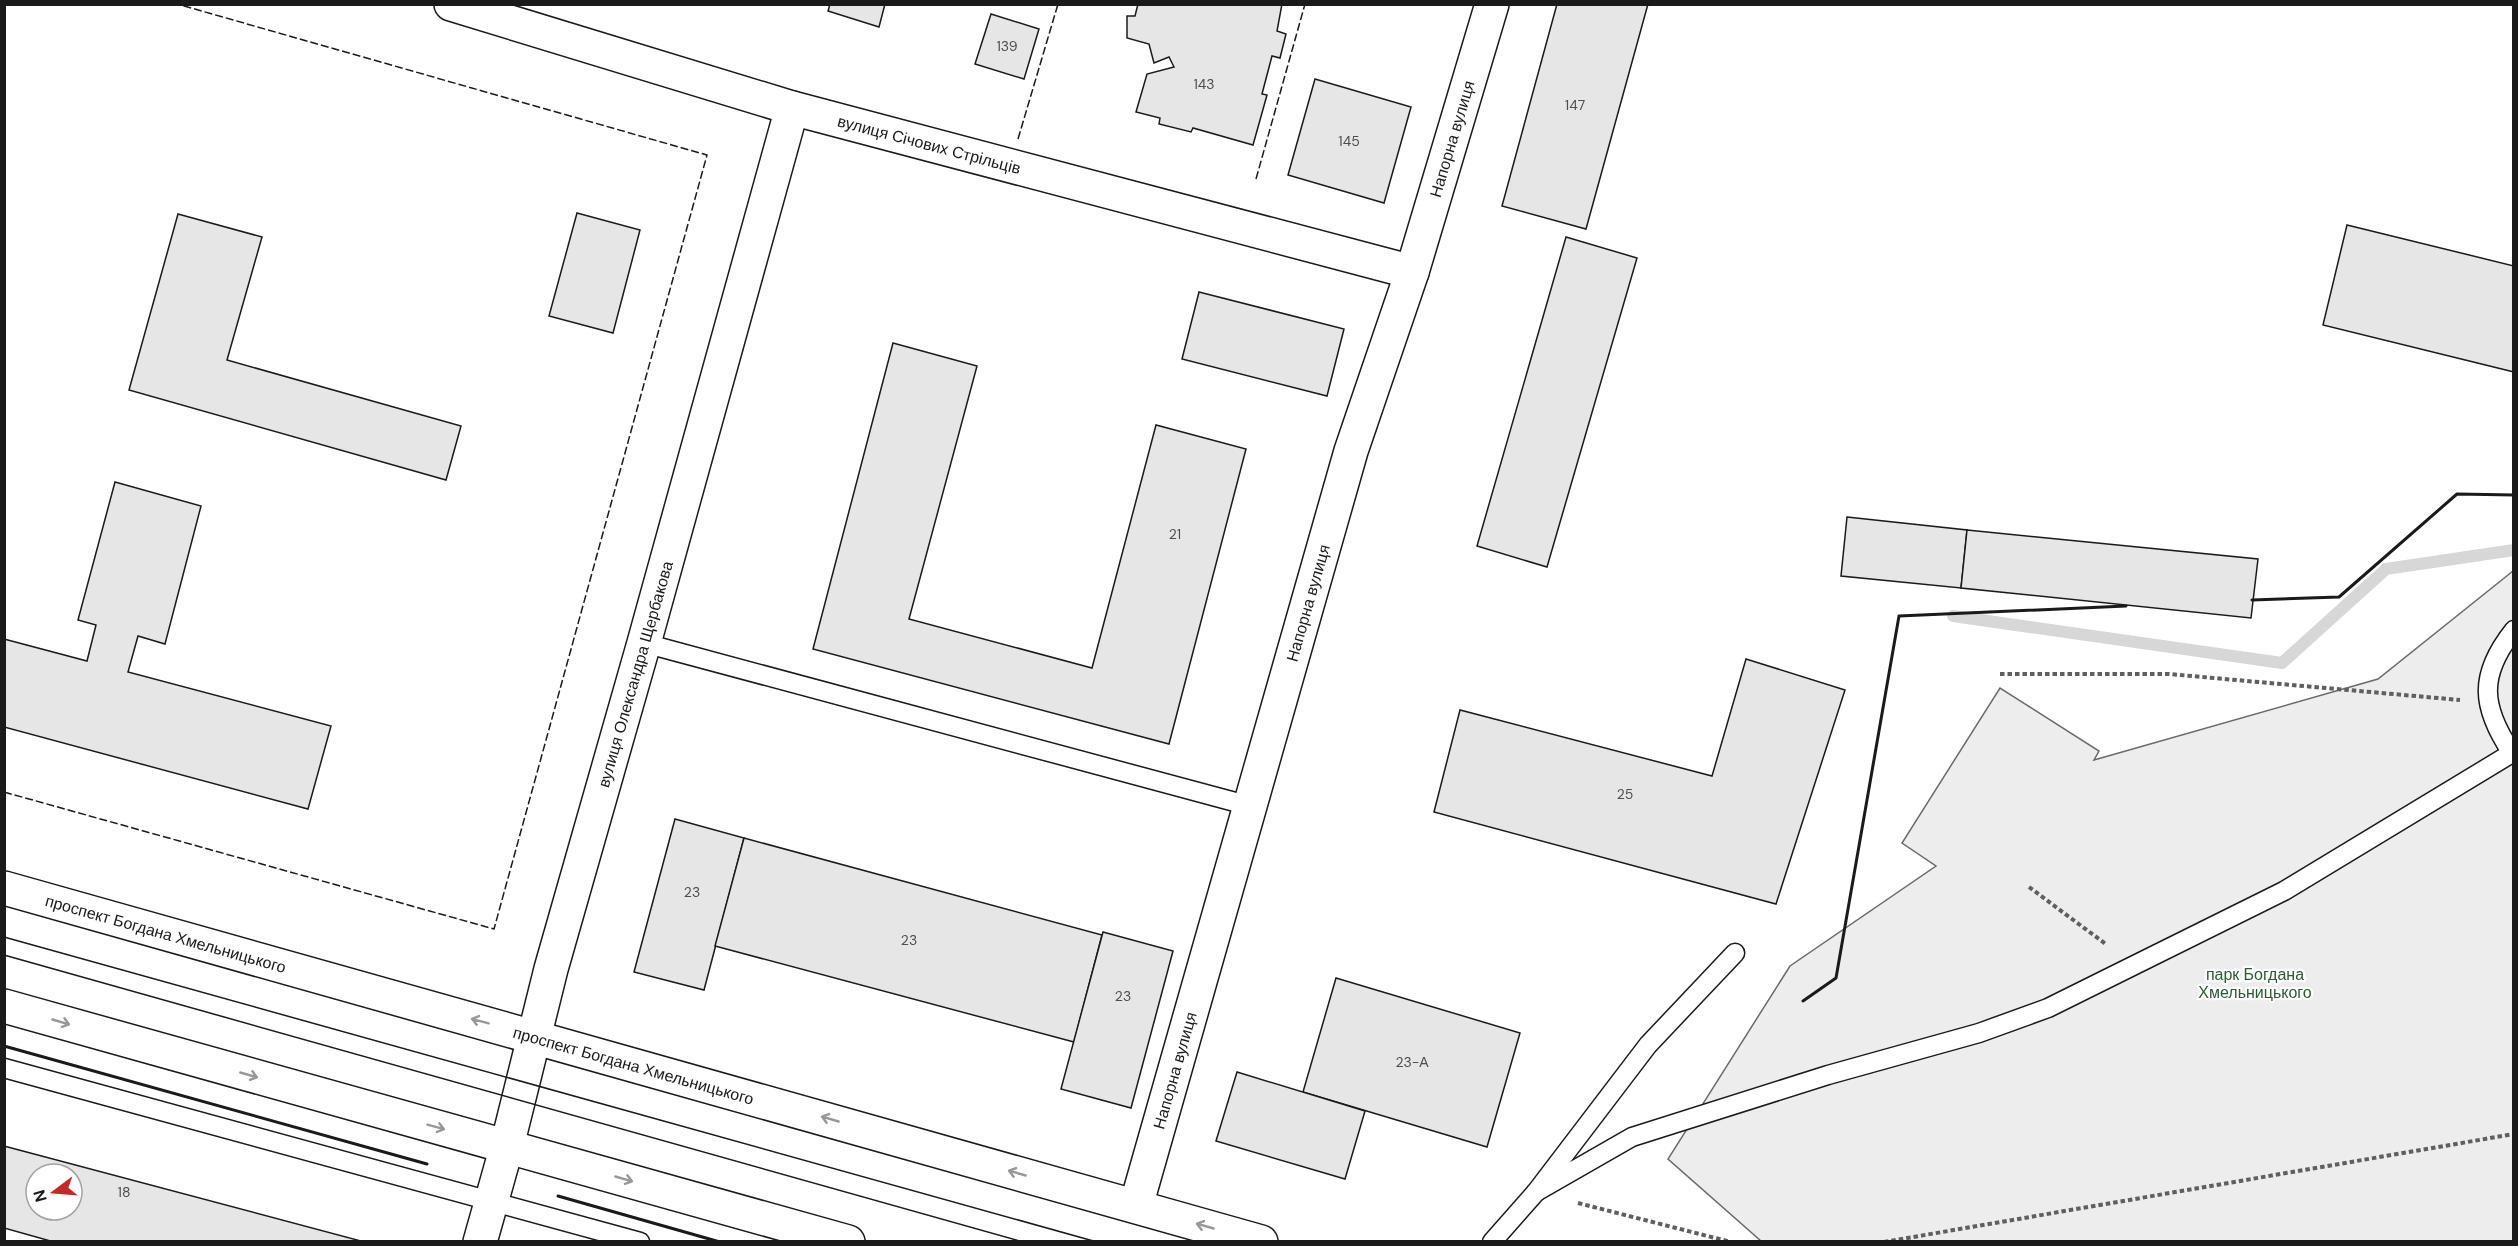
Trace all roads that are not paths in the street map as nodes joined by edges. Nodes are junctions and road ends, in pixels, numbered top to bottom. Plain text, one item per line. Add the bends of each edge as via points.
1 (451, 4) edge
2 (1492, 4) edge
3 (792, 108) junction
4 (1413, 273) junction
5 (2514, 630) edge
6 (644, 643) junction
7 (1250, 806) junction
8 (4, 888) edge
9 (1735, 953) dead end
10 (4, 1006) edge
11 (535, 1036) junction
12 (4, 1068) edge
13 (507, 1146) junction
14 (1536, 1192) junction
15 (491, 1201) junction
16 (1136, 1206) junction
17 (480, 1242) edge
18 (640, 1242) edge
19 (848, 1242) edge
20 (1261, 1242) edge
21 (1492, 1242) edge

1 - 3 street, вулиця Січових Стрільців
2 - 4 street, Напорна вулиця
3 - 4 street, вулиця Січових Стрільців
3 - 6 street, вулиця Олександра Щербакова
4 - 7 street, Напорна вулиця via 1351,451
5 - 14 lane via 2499,649 2489,675 2489,703 2496,730 2512,753 2284,891 2048,1008 1979,1033 1828,1075 1632,1137
6 - 7 lane
6 - 11 street, вулиця Олександра Щербакова
7 - 16 street, Напорна вулиця
11 -> 8 street, проспект Богдана Хмельницького
9 - 14 lane via 1648,1045
10 -> 13 street
11 - 13 street, вулиця Олександра Щербакова
16 -> 11 street, проспект Богдана Хмельницького
12 - 15 lane
13 - 15 street, вулиця Олександра Щербакова
13 -> 19 street
14 - 21 lane
15 - 17 street, вулиця Олександра Щербакова
15 - 18 lane
20 -> 16 street, проспект Богдана Хмельницького

